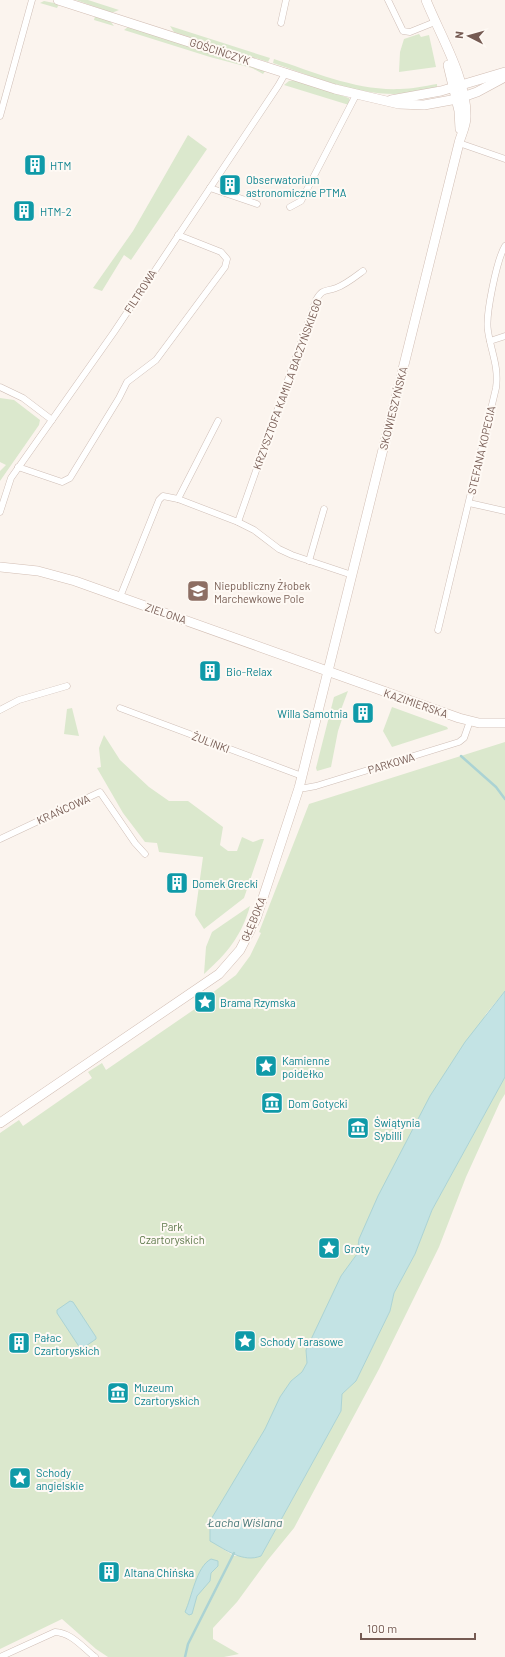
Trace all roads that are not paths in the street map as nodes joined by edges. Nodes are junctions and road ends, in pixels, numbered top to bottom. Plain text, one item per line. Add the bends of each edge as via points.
1 (32, 0) edge
2 (58, 0) edge
3 (286, 0) edge
4 (388, 0) edge
5 (426, 0) edge
6 (435, 22) junction
7 (281, 23) dead end
8 (286, 72) junction
9 (505, 72) edge
10 (505, 77) edge
11 (457, 86) junction
12 (356, 95) junction
13 (460, 98) junction
14 (382, 100) junction
15 (0, 116) edge
16 (458, 143) junction
17 (505, 159) edge
18 (210, 188) junction
19 (257, 204) dead end
20 (290, 207) dead end
21 (178, 235) junction
22 (505, 246) edge
23 (363, 271) dead end
24 (505, 336) edge
25 (490, 341) junction
26 (0, 387) edge
27 (52, 420) junction
28 (218, 421) dead end
29 (18, 467) junction
30 (178, 499) junction
31 (469, 503) junction
32 (324, 509) dead end
33 (505, 511) edge
34 (0, 512) edge
35 (238, 522) junction
36 (309, 561) junction
37 (0, 567) edge
38 (352, 575) junction
39 (120, 597) junction
40 (438, 630) dead end
41 (328, 672) junction
42 (67, 686) dead end
43 (120, 708) dead end
44 (0, 710) edge
45 (470, 721) junction
46 (505, 723) edge
47 (302, 776) junction
48 (299, 788) junction
49 (0, 839) edge
50 (144, 854) dead end
51 (0, 1124) edge
52 (0, 1657) edge
53 (95, 1657) edge

1 - 15 street
2 - 8 street, GOŚCIŃCZYK
3 - 7 street
4 - 6 street via 403,31 410,32
5 - 6 street, SKOWIESZYŃSKA
6 - 11 street, SKOWIESZYŃSKA via 449,52
8 - 12 street, GOŚCIŃCZYK
8 - 18 street, FILTROWA
9 - 11 street
10 - 13 street
11 - 13 street, SKOWIESZYŃSKA
11 - 14 street, GOŚCIŃCZYK via 422,96
12 - 14 street, GOŚCIŃCZYK
12 - 20 street via 301,201
13 - 14 street, GOŚCIŃCZYK via 424,105
13 - 16 street, SKOWIESZYŃSKA
16 - 17 street
16 - 38 street, SKOWIESZYŃSKA
18 - 19 street
18 - 21 street, FILTROWA
21 - 27 street, FILTROWA
21 - 29 street via 222,252 227,258 225,267 156,360 127,382 70,478 62,482
22 - 25 street, STEFANA KOPECIA via 487,312
23 - 35 street, KRZYSZTOFA KAMILA BACZYŃSKIEGO via 337,288 320,293 316,300
24 - 25 street
25 - 31 street, STEFANA KOPECIA via 497,378
26 - 27 street via 23,398
27 - 29 street, FILTROWA
28 - 30 street
29 - 34 street, FILTROWA via 11,478
30 - 35 street
30 - 39 street via 163,496 159,500
31 - 33 street
31 - 40 street, STEFANA KOPECIA
32 - 36 street
35 - 36 street via 254,530 279,549
36 - 38 street
37 - 39 street, ZIELONA via 56,575
38 - 41 street, SKOWIESZYŃSKA
39 - 41 street, ZIELONA
41 - 45 street, KAZIMIERSKA
41 - 47 street, GŁĘBOKA
42 - 44 street via 19,700
43 - 47 street, ŻULINKI
45 - 46 street, KAZIMIERSKA
45 - 48 street, PARKOWA via 464,738 459,742 316,786
47 - 48 street, GŁĘBOKA
48 - 51 street, GŁĘBOKA via 256,919 240,950 229,963 202,987
49 - 50 street, KRAŃCOWA via 100,792
52 - 53 street via 55,1632 72,1637

